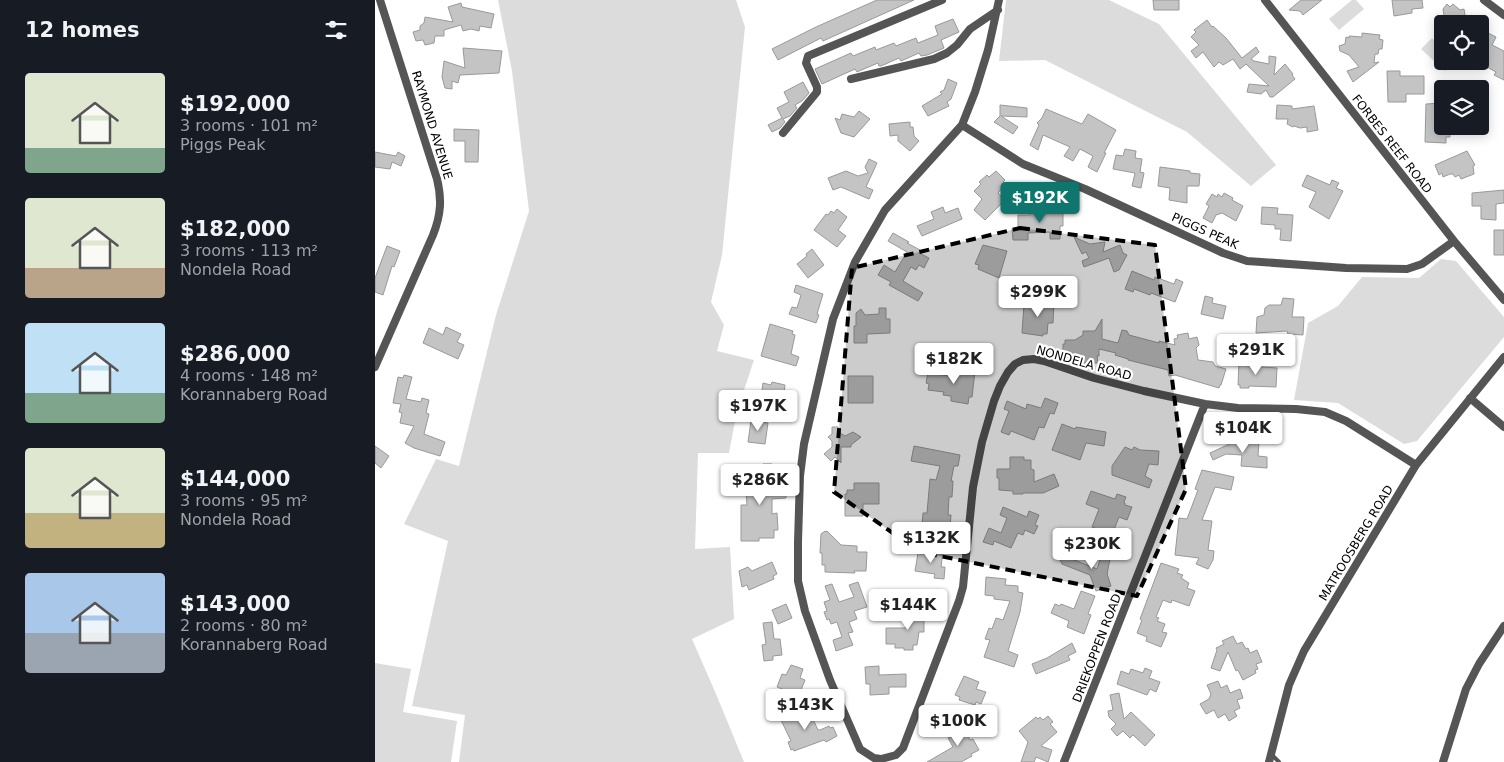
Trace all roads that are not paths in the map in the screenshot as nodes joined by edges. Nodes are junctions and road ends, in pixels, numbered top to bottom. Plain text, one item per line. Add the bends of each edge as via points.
1 (380, 0) edge
2 (942, 0) edge
3 (999, 0) edge
4 (1265, 0) edge
5 (1484, 0) edge
6 (998, 10) junction
7 (1504, 15) edge
8 (851, 79) dead end
9 (962, 125) junction
10 (783, 133) dead end
11 (1454, 241) junction
12 (1504, 300) edge
13 (1504, 357) edge
14 (375, 368) edge
15 (1470, 398) junction
16 (1205, 404) junction
17 (1504, 427) edge
18 (1416, 465) junction
19 (1504, 626) edge
20 (1270, 758) edge
21 (1064, 762) edge
22 (1279, 762) edge
23 (1443, 762) edge

1 - 14 street, RAYMOND AVENUE via 437,179 441,201 436,227
2 - 10 street via 808,56 806,63 817,92
3 - 6 street
4 - 11 street, FORBES REEF ROAD
5 - 7 street
6 - 8 street via 970,29 947,53
6 - 9 street via 985,62
9 - 11 street, PIGGS PEAK via 1023,164 1247,261 1407,269 1422,264
9 - 16 street, NONDELA ROAD via 885,210 855,262 833,319 804,444 798,542 800,597 830,680 860,749 881,759 896,756 903,748 959,601 982,442 994,401 1015,364 1034,359 1102,381
11 - 12 street, FORBES REEF ROAD
13 - 15 street, MATROOSBERG ROAD
15 - 17 street
15 - 18 street, MATROOSBERG ROAD
16 - 18 street, NONDELA ROAD via 1325,412 1346,421
16 - 21 street, DRIEKOPPEN ROAD
18 - 20 street, MATROOSBERG ROAD via 1304,651 1289,685
19 - 23 street via 1466,689
20 - 22 lane

